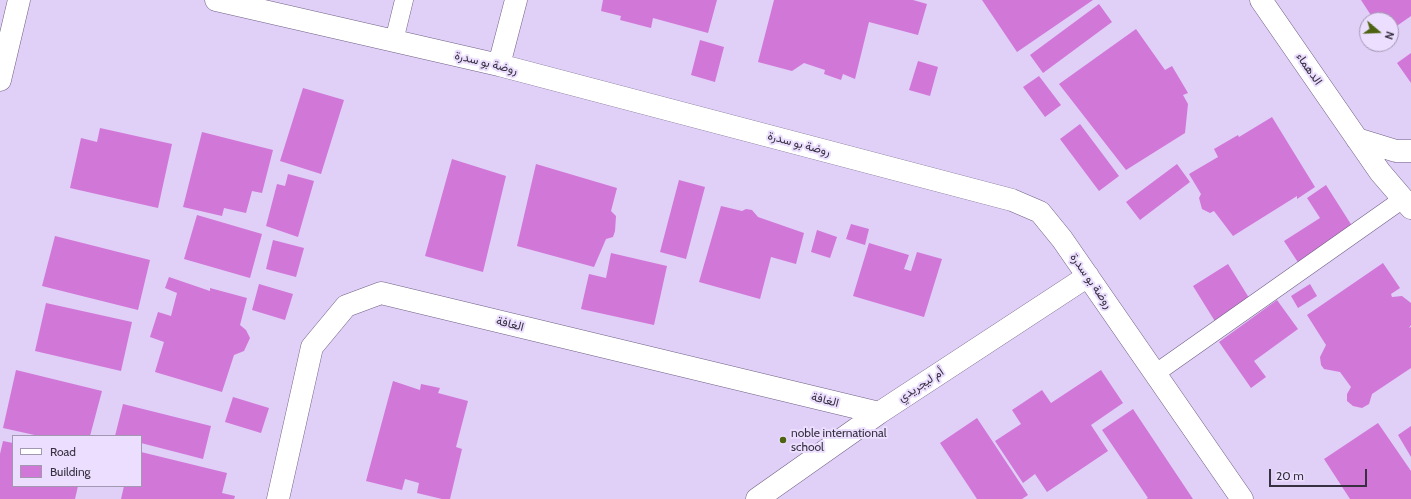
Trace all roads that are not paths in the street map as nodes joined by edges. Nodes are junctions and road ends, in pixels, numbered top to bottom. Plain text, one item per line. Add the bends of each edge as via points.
1 (19, 0) edge
2 (216, 0) edge
3 (404, 0) edge
4 (516, 0) edge
5 (1261, 0) edge
6 (394, 41) junction
7 (499, 65) junction
8 (0, 80) edge
9 (1357, 139) junction
10 (1411, 151) edge
11 (1407, 204) edge
12 (1088, 276) junction
13 (1156, 373) junction
14 (879, 413) junction
15 (278, 499) edge
16 (756, 499) edge
17 (1242, 499) edge

1 - 8 street
2 - 6 street, روضة بو سدرة
3 - 6 lane
4 - 7 street
5 - 9 street, الدهماء
6 - 7 street, روضة بو سدرة
7 - 12 street, روضة بو سدرة via 1012,200 1040,212
9 - 10 street via 1396,151
9 - 11 street, الدهماء
11 - 13 lane
12 - 13 street, روضة بو سدرة
12 - 14 street, أم ليجريدي
13 - 17 street, روضة بو سدرة
14 - 15 street, الغافة via 381,293 346,306 312,347
14 - 16 street, أم ليجريدي

